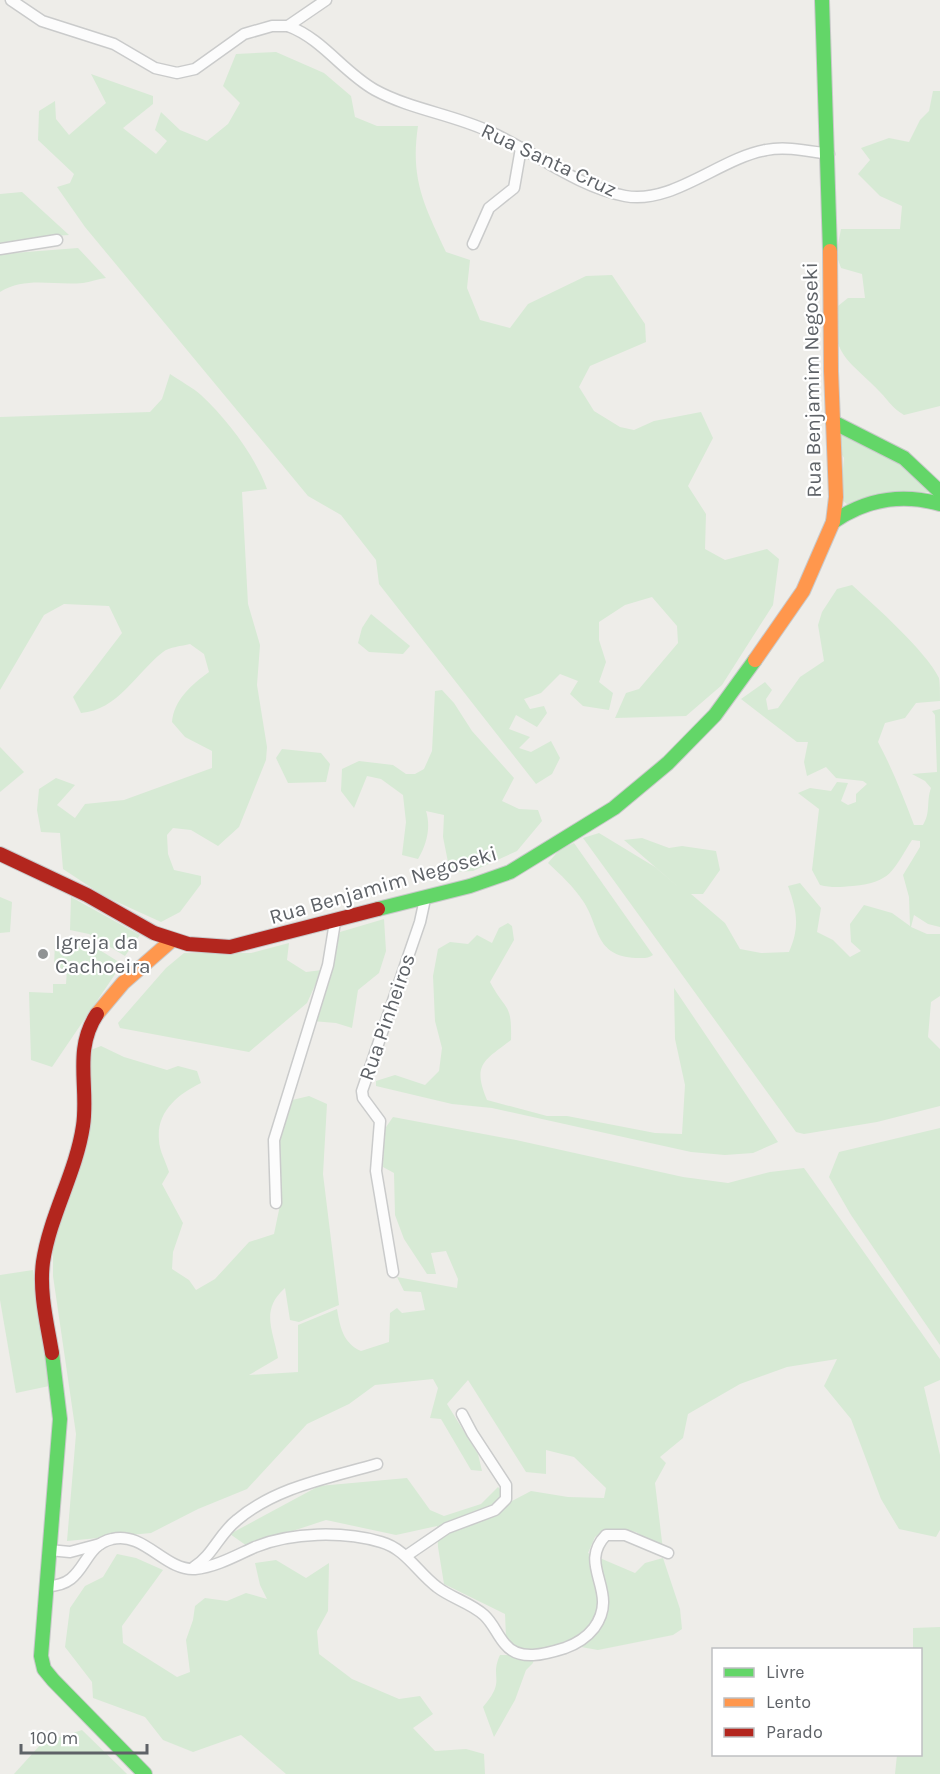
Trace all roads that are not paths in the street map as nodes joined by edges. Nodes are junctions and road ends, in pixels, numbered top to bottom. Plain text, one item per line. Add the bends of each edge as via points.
1 (11, 0) edge
2 (326, 0) edge
3 (822, 0) edge
4 (288, 26) junction
5 (521, 148) junction
6 (829, 154) junction
7 (57, 240) dead end
8 (473, 244) dead end
9 (0, 249) edge
10 (833, 422) junction
11 (940, 492) edge
12 (940, 504) edge
13 (833, 522) junction
14 (0, 854) edge
15 (425, 899) junction
16 (335, 922) junction
17 (171, 941) junction
18 (276, 1203) dead end
19 (393, 1272) dead end
20 (462, 1414) dead end
21 (377, 1464) dead end
22 (103, 1543) junction
23 (50, 1550) junction
24 (668, 1553) dead end
25 (406, 1556) junction
26 (191, 1569) junction
27 (46, 1586) junction
28 (145, 1774) edge

1 - 4 street via 42,21 114,44 167,72 195,69 244,34
2 - 4 street
3 - 6 main road, Rua Benjamim Negoseki
4 - 5 street, Rua Santa Cruz via 320,45 375,90 475,125
5 - 6 street, Rua Santa Cruz via 588,183 638,197 664,192 766,150
5 - 8 street via 513,188 489,208
6 - 10 main road, Rua Benjamim Negoseki
7 - 9 street
10 - 11 main road via 904,458
10 - 13 main road, Rua Benjamim Negoseki
12 - 13 main road via 912,498 886,499 856,507
13 - 15 main road, Rua Benjamim Negoseki via 802,591 770,643 715,715 668,763 614,808 536,858 488,881
14 - 17 main road, Rua Benjamim Negoseki
15 - 16 main road, Rua Benjamim Negoseki
15 - 19 street, Rua Pinheiros via 362,1091 380,1121 376,1171
16 - 17 main road, Rua Benjamim Negoseki via 230,947 203,948
16 - 18 street via 328,965 274,1140
17 - 23 main road via 117,988 86,1033 79,1148 43,1264 44,1299 60,1399
20 - 25 street via 506,1485 506,1499 495,1510 447,1528
21 - 26 street via 298,1486 257,1507 237,1519 211,1555
22 - 23 street via 70,1552
22 - 26 street via 131,1539
22 - 27 street via 72,1580 65,1585
23 - 27 main road
24 - 25 street via 625,1535 606,1535 600,1540 595,1561 604,1596 605,1609 600,1619 580,1641 525,1655 506,1646 484,1614 434,1585
25 - 26 street via 382,1542 314,1536 271,1542
27 - 28 main road via 41,1638 44,1669

